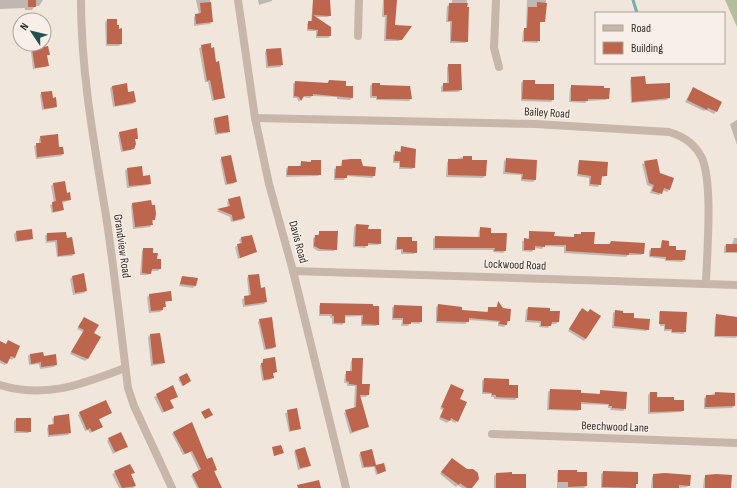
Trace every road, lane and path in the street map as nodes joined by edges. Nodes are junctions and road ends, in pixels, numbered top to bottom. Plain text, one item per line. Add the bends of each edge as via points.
1 (81, 0) edge
2 (238, 0) edge
3 (359, 0) edge
4 (496, 0) edge
5 (358, 36) dead end
6 (499, 67) dead end
7 (256, 118) junction
8 (293, 271) junction
9 (706, 283) junction
10 (737, 285) edge
11 (125, 368) junction
12 (0, 385) edge
13 (492, 434) dead end
14 (737, 444) edge
15 (172, 488) edge
16 (346, 488) edge

1 - 11 street, Grandview Road via 81,39 87,95 114,271
2 - 7 street, Davis Road
3 - 5 street
4 - 6 street via 494,48
7 - 8 street, Davis Road via 269,184
7 - 9 street, Bailey Road via 535,124 677,134 692,144 705,167 708,188
8 - 9 street, Lockwood Road
8 - 16 street, Davis Road
9 - 10 street, Lockwood Road
11 - 12 street via 74,387 48,391 23,391
11 - 15 street, Grandview Road via 134,406
13 - 14 street, Beechwood Lane

